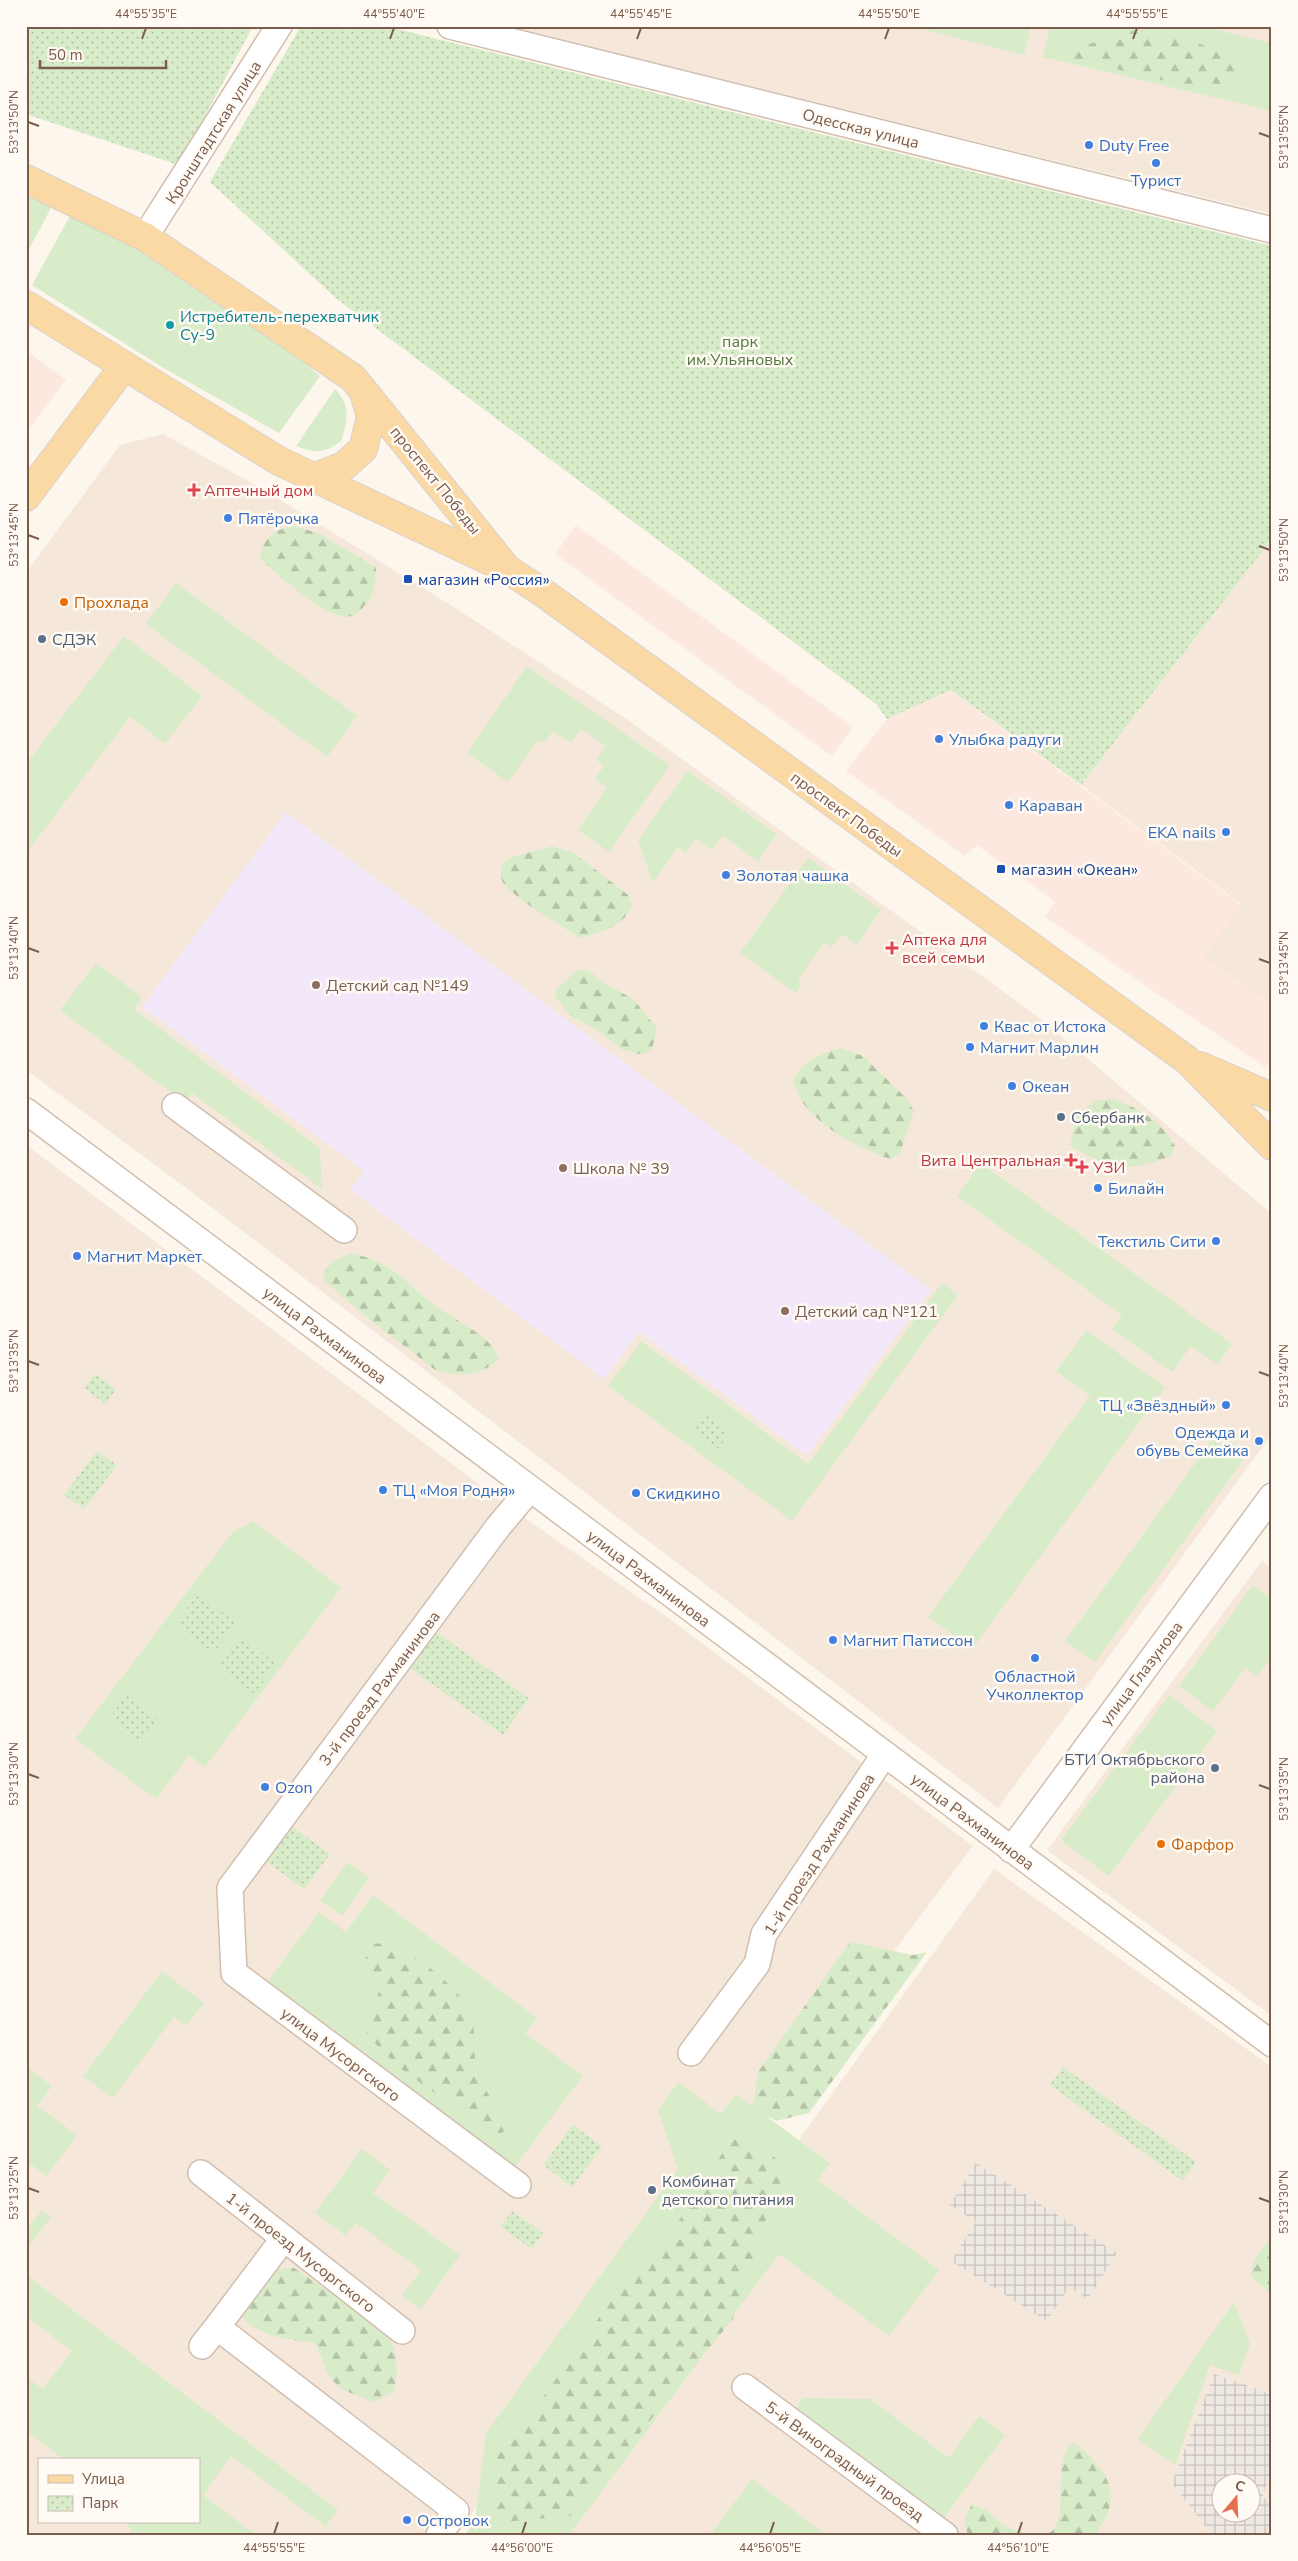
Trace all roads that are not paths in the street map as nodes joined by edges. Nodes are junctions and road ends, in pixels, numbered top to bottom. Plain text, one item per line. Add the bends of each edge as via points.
1 (280, 26) edge
2 (450, 26) edge
3 (26, 179) edge
4 (1272, 230) edge
5 (145, 237) junction
6 (26, 305) edge
7 (124, 366) junction
8 (364, 392) junction
9 (315, 477) junction
10 (26, 497) edge
11 (507, 569) junction
12 (1187, 1060) junction
13 (1272, 1097) edge
14 (175, 1106) dead end
15 (26, 1111) edge
16 (1272, 1146) edge
17 (344, 1230) dead end
18 (530, 1489) junction
19 (1272, 1496) edge
20 (884, 1755) junction
21 (1011, 1850) junction
22 (230, 1888) joint
23 (1272, 2044) edge
24 (691, 2053) dead end
25 (201, 2173) dead end
26 (518, 2185) dead end
27 (284, 2238) junction
28 (402, 2331) dead end
29 (745, 2387) dead end
30 (439, 2535) edge
31 (945, 2535) edge

1 - 5 street, Кронштадтская улица
2 - 4 street, Одесская улица
3 - 5 main road, проспект Победы
5 - 8 main road, проспект Победы via 344,372
6 - 7 main road, проспект Победы
7 - 9 main road, проспект Победы via 279,461
7 - 10 main road
8 - 9 main road via 371,418 363,449 344,466
8 - 11 main road, проспект Победы
9 - 11 main road, проспект Победы
11 - 12 main road, проспект Победы
12 - 13 main road, проспект Победы
12 - 16 main road, проспект Победы
14 - 17 street
15 - 18 street, улица Рахманинова
18 - 20 street, улица Рахманинова
18 - 22 street, 3-й проезд Рахманинова via 498,1527
19 - 21 street, улица Глазунова
20 - 21 street, улица Рахманинова
20 - 24 street, 1-й проезд Рахманинова via 764,1934 756,1964
21 - 23 street, улица Рахманинова
22 - 26 street, улица Мусоргского via 234,1973
25 - 27 street, 1-й проезд Мусоргского
27 - 28 street, 1-й проезд Мусоргского
27 - 30 street via 209,2336 456,2511
29 - 31 street, 5-й Виноградный проезд

